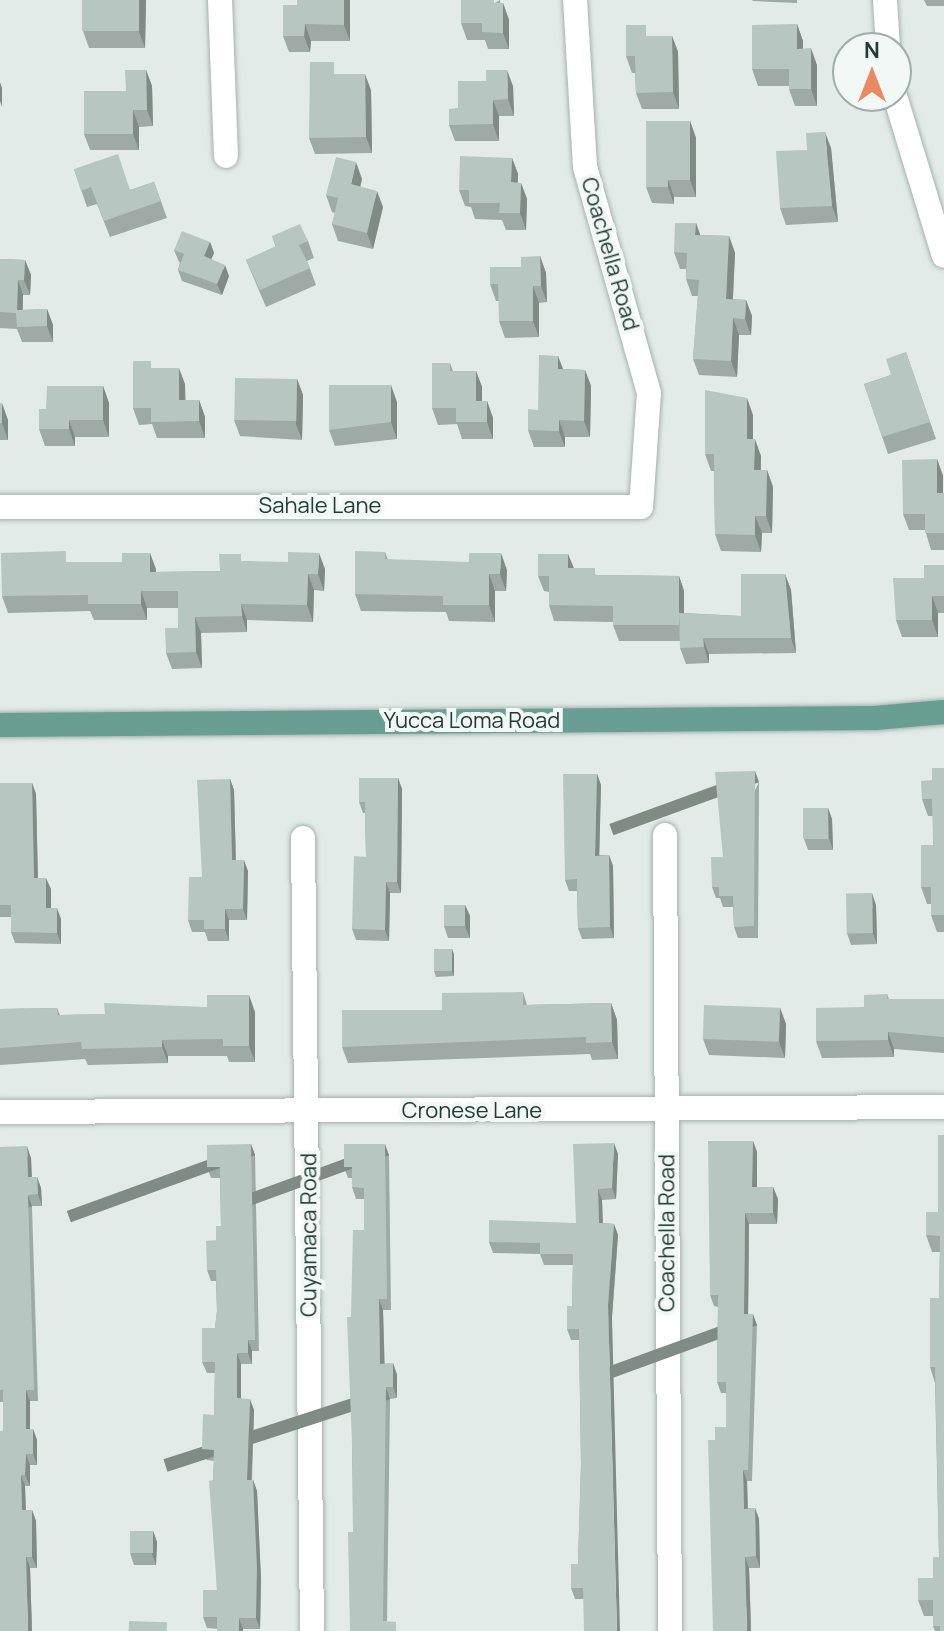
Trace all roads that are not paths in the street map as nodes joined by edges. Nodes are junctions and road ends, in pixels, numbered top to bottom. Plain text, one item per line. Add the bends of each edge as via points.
1 (220, 0) edge
2 (575, 0) edge
3 (885, 0) edge
4 (887, 32) edge
5 (900, 112) edge
6 (226, 156) dead end
7 (944, 256) edge
8 (0, 507) edge
9 (641, 507) joint
10 (944, 712) edge
11 (0, 725) edge
12 (665, 835) dead end
13 (303, 838) dead end
14 (944, 1107) edge
15 (666, 1110) junction
16 (0, 1112) edge
17 (308, 1112) junction
18 (312, 1631) edge
19 (670, 1631) edge

1 - 6 street
2 - 9 street, Coachella Road via 585,167 649,393
3 - 4 street
5 - 7 street
8 - 9 street, Sahale Lane
10 - 11 main road, Yucca Loma Road via 875,718
12 - 15 street, Coachella Road
13 - 17 street, Cuyamaca Road
14 - 15 street, Cronese Lane
15 - 17 street, Cronese Lane
15 - 19 street, Coachella Road
16 - 17 street, Cronese Lane
17 - 18 street, Cuyamaca Road

